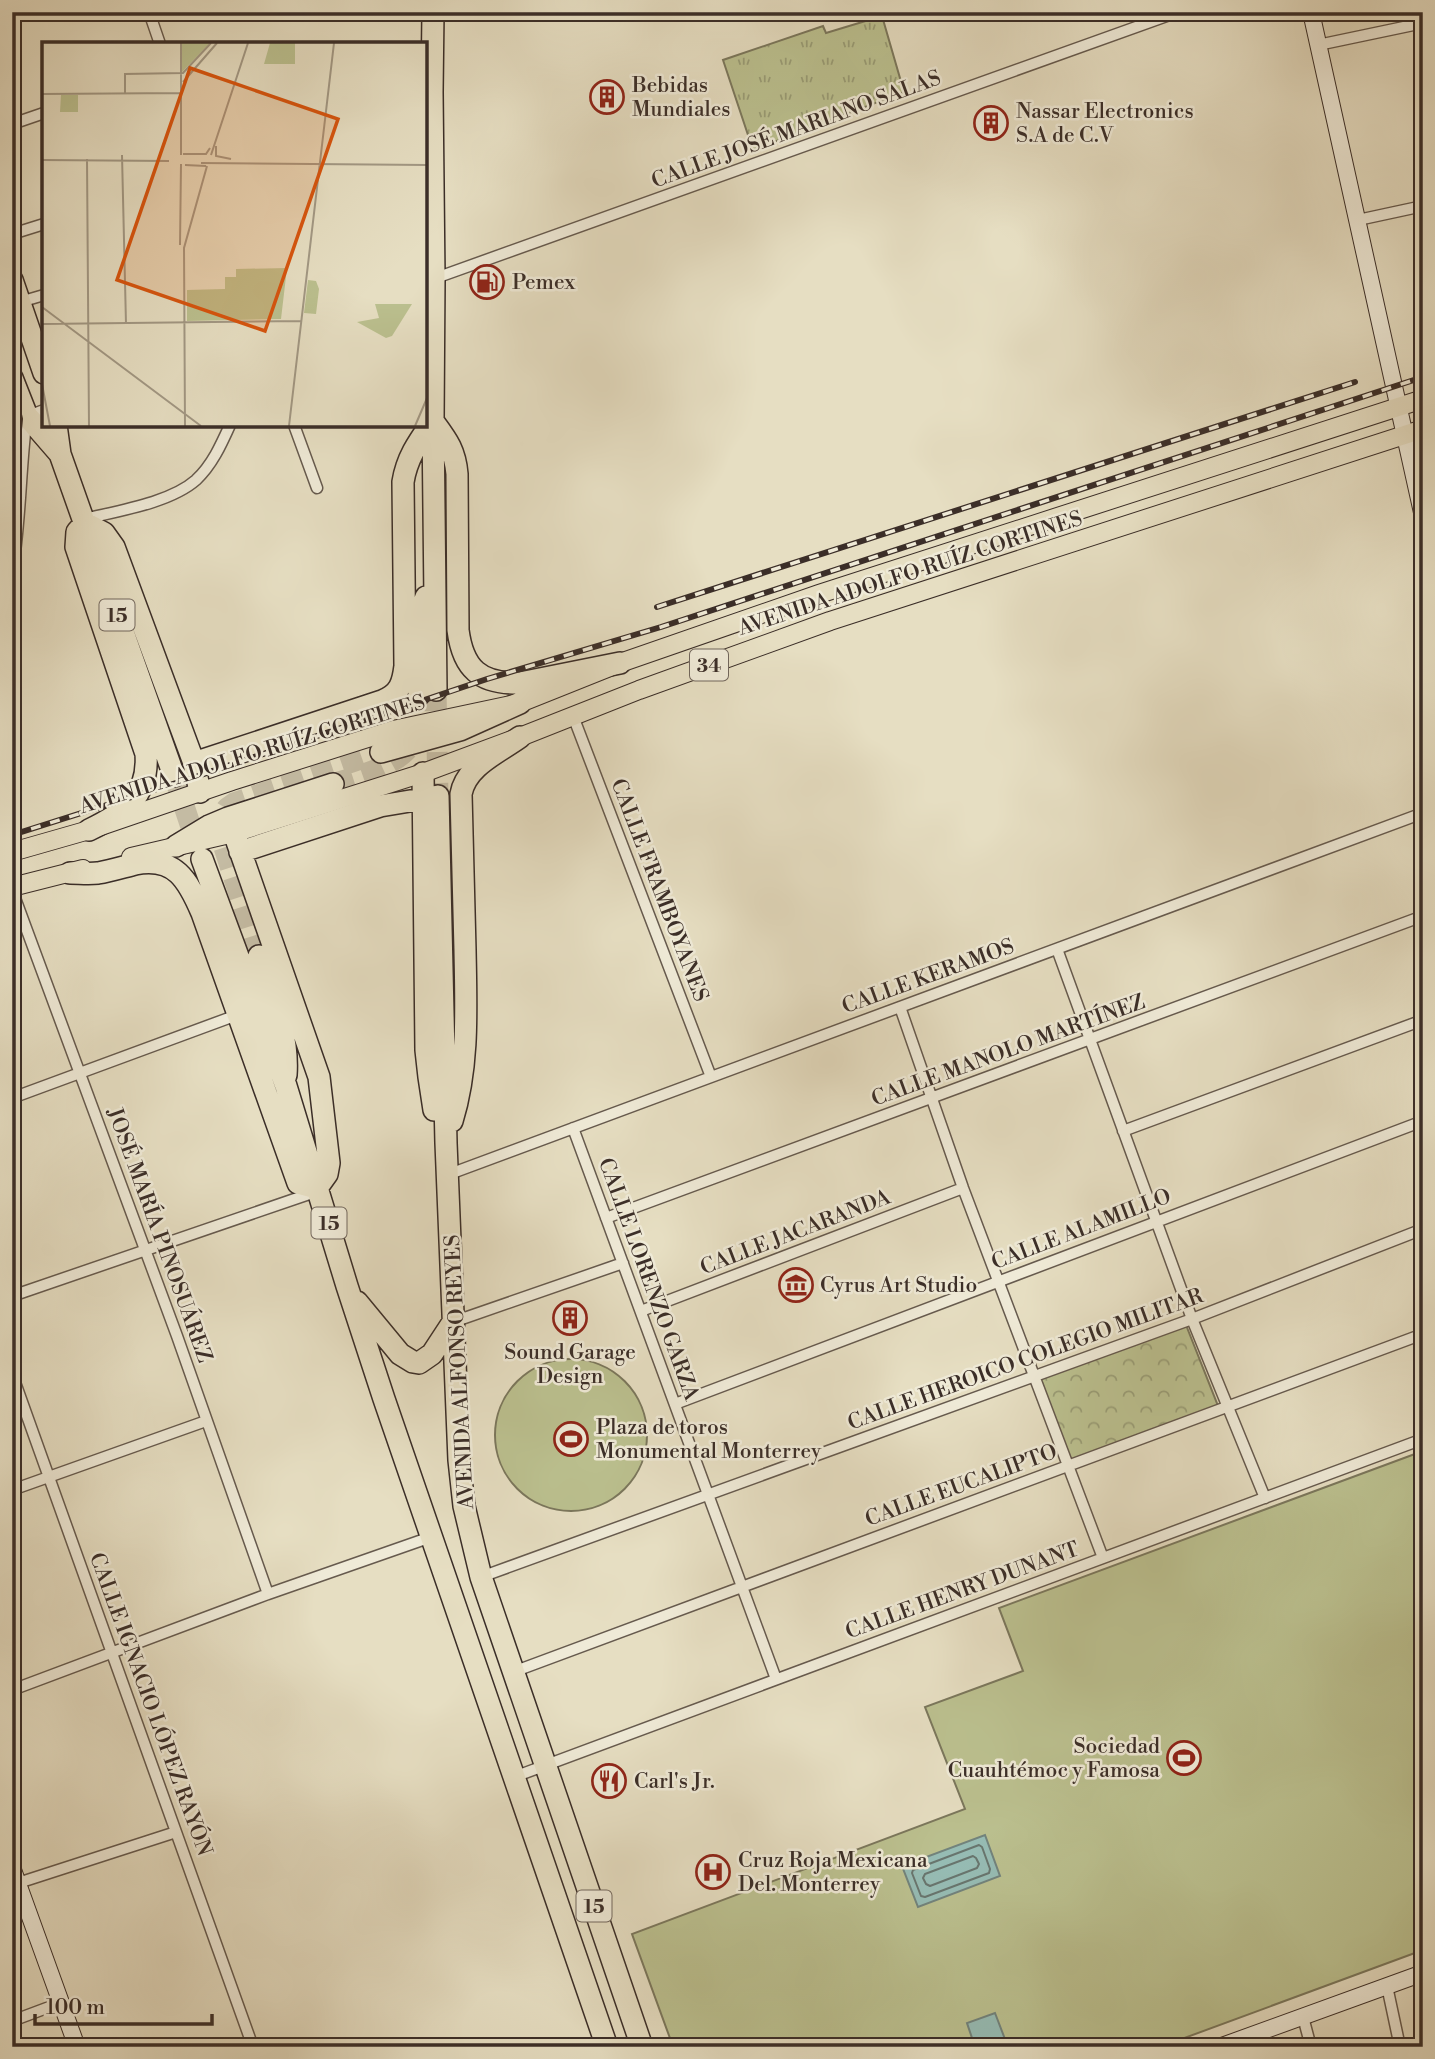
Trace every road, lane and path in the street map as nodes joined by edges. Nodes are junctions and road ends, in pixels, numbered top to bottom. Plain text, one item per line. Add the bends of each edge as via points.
1 (149, 12) edge
2 (433, 12) edge
3 (1178, 12) edge
4 (1311, 12) edge
5 (1423, 23) edge
6 (159, 42) edge
7 (1318, 45) junction
8 (428, 93) edge
9 (42, 114) edge
10 (12, 124) edge
11 (429, 199) edge
12 (1423, 206) edge
13 (1358, 220) junction
14 (42, 225) edge
15 (12, 234) edge
16 (12, 280) edge
17 (430, 280) edge
18 (42, 296) edge
19 (20, 302) junction
20 (42, 367) edge
21 (429, 368) edge
22 (12, 378) edge
23 (1423, 399) edge
24 (1398, 407) junction
25 (28, 416) edge
26 (433, 421) junction
27 (56, 427) edge
28 (229, 427) edge
29 (296, 427) edge
30 (1423, 429) edge
31 (1405, 435) junction
32 (60, 454) junction
33 (317, 488) dead end
34 (1423, 517) edge
35 (84, 521) junction
36 (12, 573) edge
37 (620, 663) junction
38 (428, 693) tunnel mouth
39 (520, 703) junction
40 (573, 716) junction
41 (520, 737) junction
42 (381, 752) tunnel mouth
43 (194, 763) junction
44 (423, 773) junction
45 (174, 776) tunnel mouth
46 (333, 784) tunnel mouth
47 (200, 792) junction
48 (430, 797) junction
49 (1423, 813) edge
50 (89, 830) junction
51 (237, 842) junction
52 (176, 846) junction
53 (12, 852) edge
54 (202, 859) tunnel mouth
55 (70, 873) junction
56 (12, 889) edge
57 (1423, 916) edge
58 (1057, 949) junction
59 (260, 956) tunnel mouth
60 (900, 1007) junction
61 (237, 1016) junction
62 (1423, 1020) edge
63 (1089, 1041) junction
64 (80, 1072) junction
65 (711, 1077) junction
66 (286, 1086) junction
67 (12, 1098) edge
68 (932, 1099) junction
69 (1423, 1121) edge
70 (573, 1128) junction
71 (1123, 1131) junction
72 (446, 1143) junction
73 (447, 1175) junction
74 (962, 1188) junction
75 (318, 1190) junction
76 (606, 1218) junction
77 (1157, 1220) junction
78 (1423, 1229) edge
79 (145, 1249) junction
80 (623, 1263) junction
81 (999, 1281) junction
82 (349, 1292) junction
83 (12, 1296) edge
84 (641, 1311) junction
85 (1192, 1319) junction
86 (453, 1322) junction
87 (1423, 1334) edge
88 (12, 1374) edge
89 (1034, 1375) junction
90 (675, 1404) junction
91 (1228, 1406) junction
92 (206, 1421) junction
93 (1423, 1439) edge
94 (1067, 1466) junction
95 (50, 1476) junction
96 (12, 1490) edge
97 (709, 1496) junction
98 (1265, 1498) junction
99 (431, 1537) junction
100 (1103, 1558) junction
101 (481, 1577) junction
102 (742, 1587) junction
103 (268, 1594) junction
104 (113, 1653) junction
105 (513, 1672) junction
106 (776, 1679) junction
107 (12, 1690) edge
108 (545, 1765) junction
109 (514, 1777) junction
110 (176, 1832) junction
111 (14, 1878) edge
112 (1423, 1973) edge
113 (1387, 1986) junction
114 (60, 2003) junction
115 (1303, 2017) junction
116 (12, 2021) edge
117 (77, 2047) edge
118 (253, 2047) edge
119 (607, 2047) edge
120 (642, 2047) edge
121 (1219, 2047) edge
122 (1311, 2047) edge
123 (1400, 2047) edge

1 - 6 street
2 - 8 highway
3 - 17 street, CALLE JOSÉ MARIANO SALAS
4 - 7 main road
5 - 7 street
7 - 13 main road
8 - 11 highway
9 - 10 street
11 - 17 highway
12 - 13 street
13 - 24 main road
14 - 15 street
16 - 19 highway
17 - 21 highway
18 - 19 street
19 - 20 highway
21 - 26 highway
22 - 25 highway, 15
23 - 24 main road, AVENIDA ADOLFO RUÍZ CORTINES / 34
24 - 31 main road
24 - 37 main road, AVENIDA ADOLFO RUÍZ CORTINES / 34
25 - 32 highway, 15
25 - 36 street
26 - 37 highway via 456,458 458,630 468,663 484,678 520,683
26 - 38 highway via 434,586 421,612
26 - 43 highway via 412,450 402,482 404,677 398,692 392,698
27 - 32 highway, 15
28 - 35 street via 219,449 194,481 156,500
29 - 33 street
30 - 31 main road, AVENIDA ADOLFO RUÍZ CORTINES / 34
31 - 34 main road
31 - 40 main road, AVENIDA ADOLFO RUÍZ CORTINES / 34 via 830,621
32 - 35 highway, 15
35 - 43 highway via 104,533 114,547
35 - 45 highway, 15
35 - 50 highway via 76,547 147,763 144,781 133,800
37 - 39 main road, AVENIDA ADOLFO RUÍZ CORTINES / 34
39 - 42 highway via 460,730
39 - 47 main road, AVENIDA ADOLFO RUÍZ CORTINES / 34 via 393,730
40 - 41 main road, AVENIDA ADOLFO RUÍZ CORTINES / 34
40 - 65 street, CALLE FRAMBOYANES
41 - 44 main road, AVENIDA ADOLFO RUÍZ CORTINES / 34
41 - 72 highway via 472,770 461,794 466,1051
43 - 47 highway
44 - 48 highway
44 - 51 main road, AVENIDA ADOLFO RUÍZ CORTINES / 34
46 - 52 highway via 228,818
47 - 50 main road, AVENIDA ADOLFO RUÍZ CORTINES / 34
48 - 51 highway
48 - 72 highway via 426,1050 432,1097
49 - 58 street, CALLE KERAMOS
50 - 53 main road, AVENIDA ADOLFO RUÍZ CORTINES / 34
51 - 52 main road, AVENIDA ADOLFO RUÍZ CORTINES / 34
51 - 75 highway via 320,1077 329,1163
52 - 55 main road, AVENIDA ADOLFO RUÍZ CORTINES / 34
54 - 66 highway, 15
55 - 56 main road, AVENIDA ADOLFO RUÍZ CORTINES / 34
55 - 61 highway via 97,873 139,863 174,869 194,894
56 - 64 street, JOSÉ MARÍA PINOSUÁREZ
57 - 63 street, CALLE MANOLO MARTÍNEZ
58 - 60 street, CALLE KERAMOS
58 - 63 street
59 - 66 highway via 285,1035
60 - 65 street, CALLE KERAMOS
60 - 68 street
61 - 64 street
61 - 75 highway via 298,1183
62 - 71 street
63 - 68 street, CALLE MANOLO MARTÍNEZ
63 - 71 street
64 - 67 street
64 - 79 street, JOSÉ MARÍA PINOSUÁREZ
65 - 70 street, CALLE KERAMOS
66 - 75 highway, 15
68 - 74 street
68 - 76 street, CALLE MANOLO MARTÍNEZ
69 - 77 street, CALLE ALAMILLO
70 - 73 street, CALLE KERAMOS
70 - 76 street, CALLE LORENZO GARZA
71 - 77 street
72 - 73 highway, AVENIDA ALFONSO REYES / 15
73 - 86 highway, AVENIDA ALFONSO REYES / 15
74 - 81 street
74 - 84 street, CALLE JACARANDA
75 - 79 street
75 - 82 highway, 15
76 - 80 street, CALLE LORENZO GARZA
77 - 81 street, CALLE ALAMILLO
77 - 85 street
78 - 85 street, CALLE HEROICO COLEGIO MILITAR
79 - 83 street
79 - 92 street, JOSÉ MARÍA PINOSUÁREZ
80 - 84 street, CALLE LORENZO GARZA
80 - 86 street
81 - 89 street
81 - 90 street, CALLE ALAMILLO
82 - 86 highway via 400,1354 413,1362 432,1354
82 - 99 highway, 15
84 - 90 street, CALLE LORENZO GARZA
85 - 89 street, CALLE HEROICO COLEGIO MILITAR
85 - 91 street
86 - 101 highway, AVENIDA ALFONSO REYES / 15 via 464,1506
87 - 91 street, CALLE EUCALIPTO
88 - 95 street, CALLE IGNACIO LÓPEZ RAYÓN
89 - 94 street
89 - 97 street, CALLE HEROICO COLEGIO MILITAR
90 - 97 street, CALLE LORENZO GARZA
91 - 94 street, CALLE EUCALIPTO
91 - 98 street
92 - 95 street
92 - 103 street, JOSÉ MARÍA PINOSUÁREZ
93 - 98 street, CALLE HENRY DUNANT
94 - 100 street
94 - 102 street, CALLE EUCALIPTO
95 - 96 street
95 - 104 street, CALLE IGNACIO LÓPEZ RAYÓN
97 - 101 street, CALLE HEROICO COLEGIO MILITAR
97 - 102 street, CALLE LORENZO GARZA
98 - 100 street, CALLE HENRY DUNANT
99 - 103 street
99 - 109 highway, 15
100 - 106 street, CALLE HENRY DUNANT
101 - 105 highway, AVENIDA ALFONSO REYES / 15
102 - 105 street, CALLE EUCALIPTO
102 - 106 street, CALLE LORENZO GARZA
103 - 104 street
104 - 107 street
104 - 110 street, CALLE IGNACIO LÓPEZ RAYÓN
105 - 108 highway, AVENIDA ALFONSO REYES / 15
106 - 108 street, CALLE HENRY DUNANT
108 - 109 street, CALLE HENRY DUNANT
108 - 120 highway, AVENIDA ALFONSO REYES / 15
109 - 119 highway, 15
110 - 111 street
110 - 118 street, CALLE IGNACIO LÓPEZ RAYÓN
111 - 114 main road
112 - 113 main road
113 - 115 main road
113 - 123 street
114 - 116 street
114 - 117 main road
115 - 121 main road
115 - 122 street

